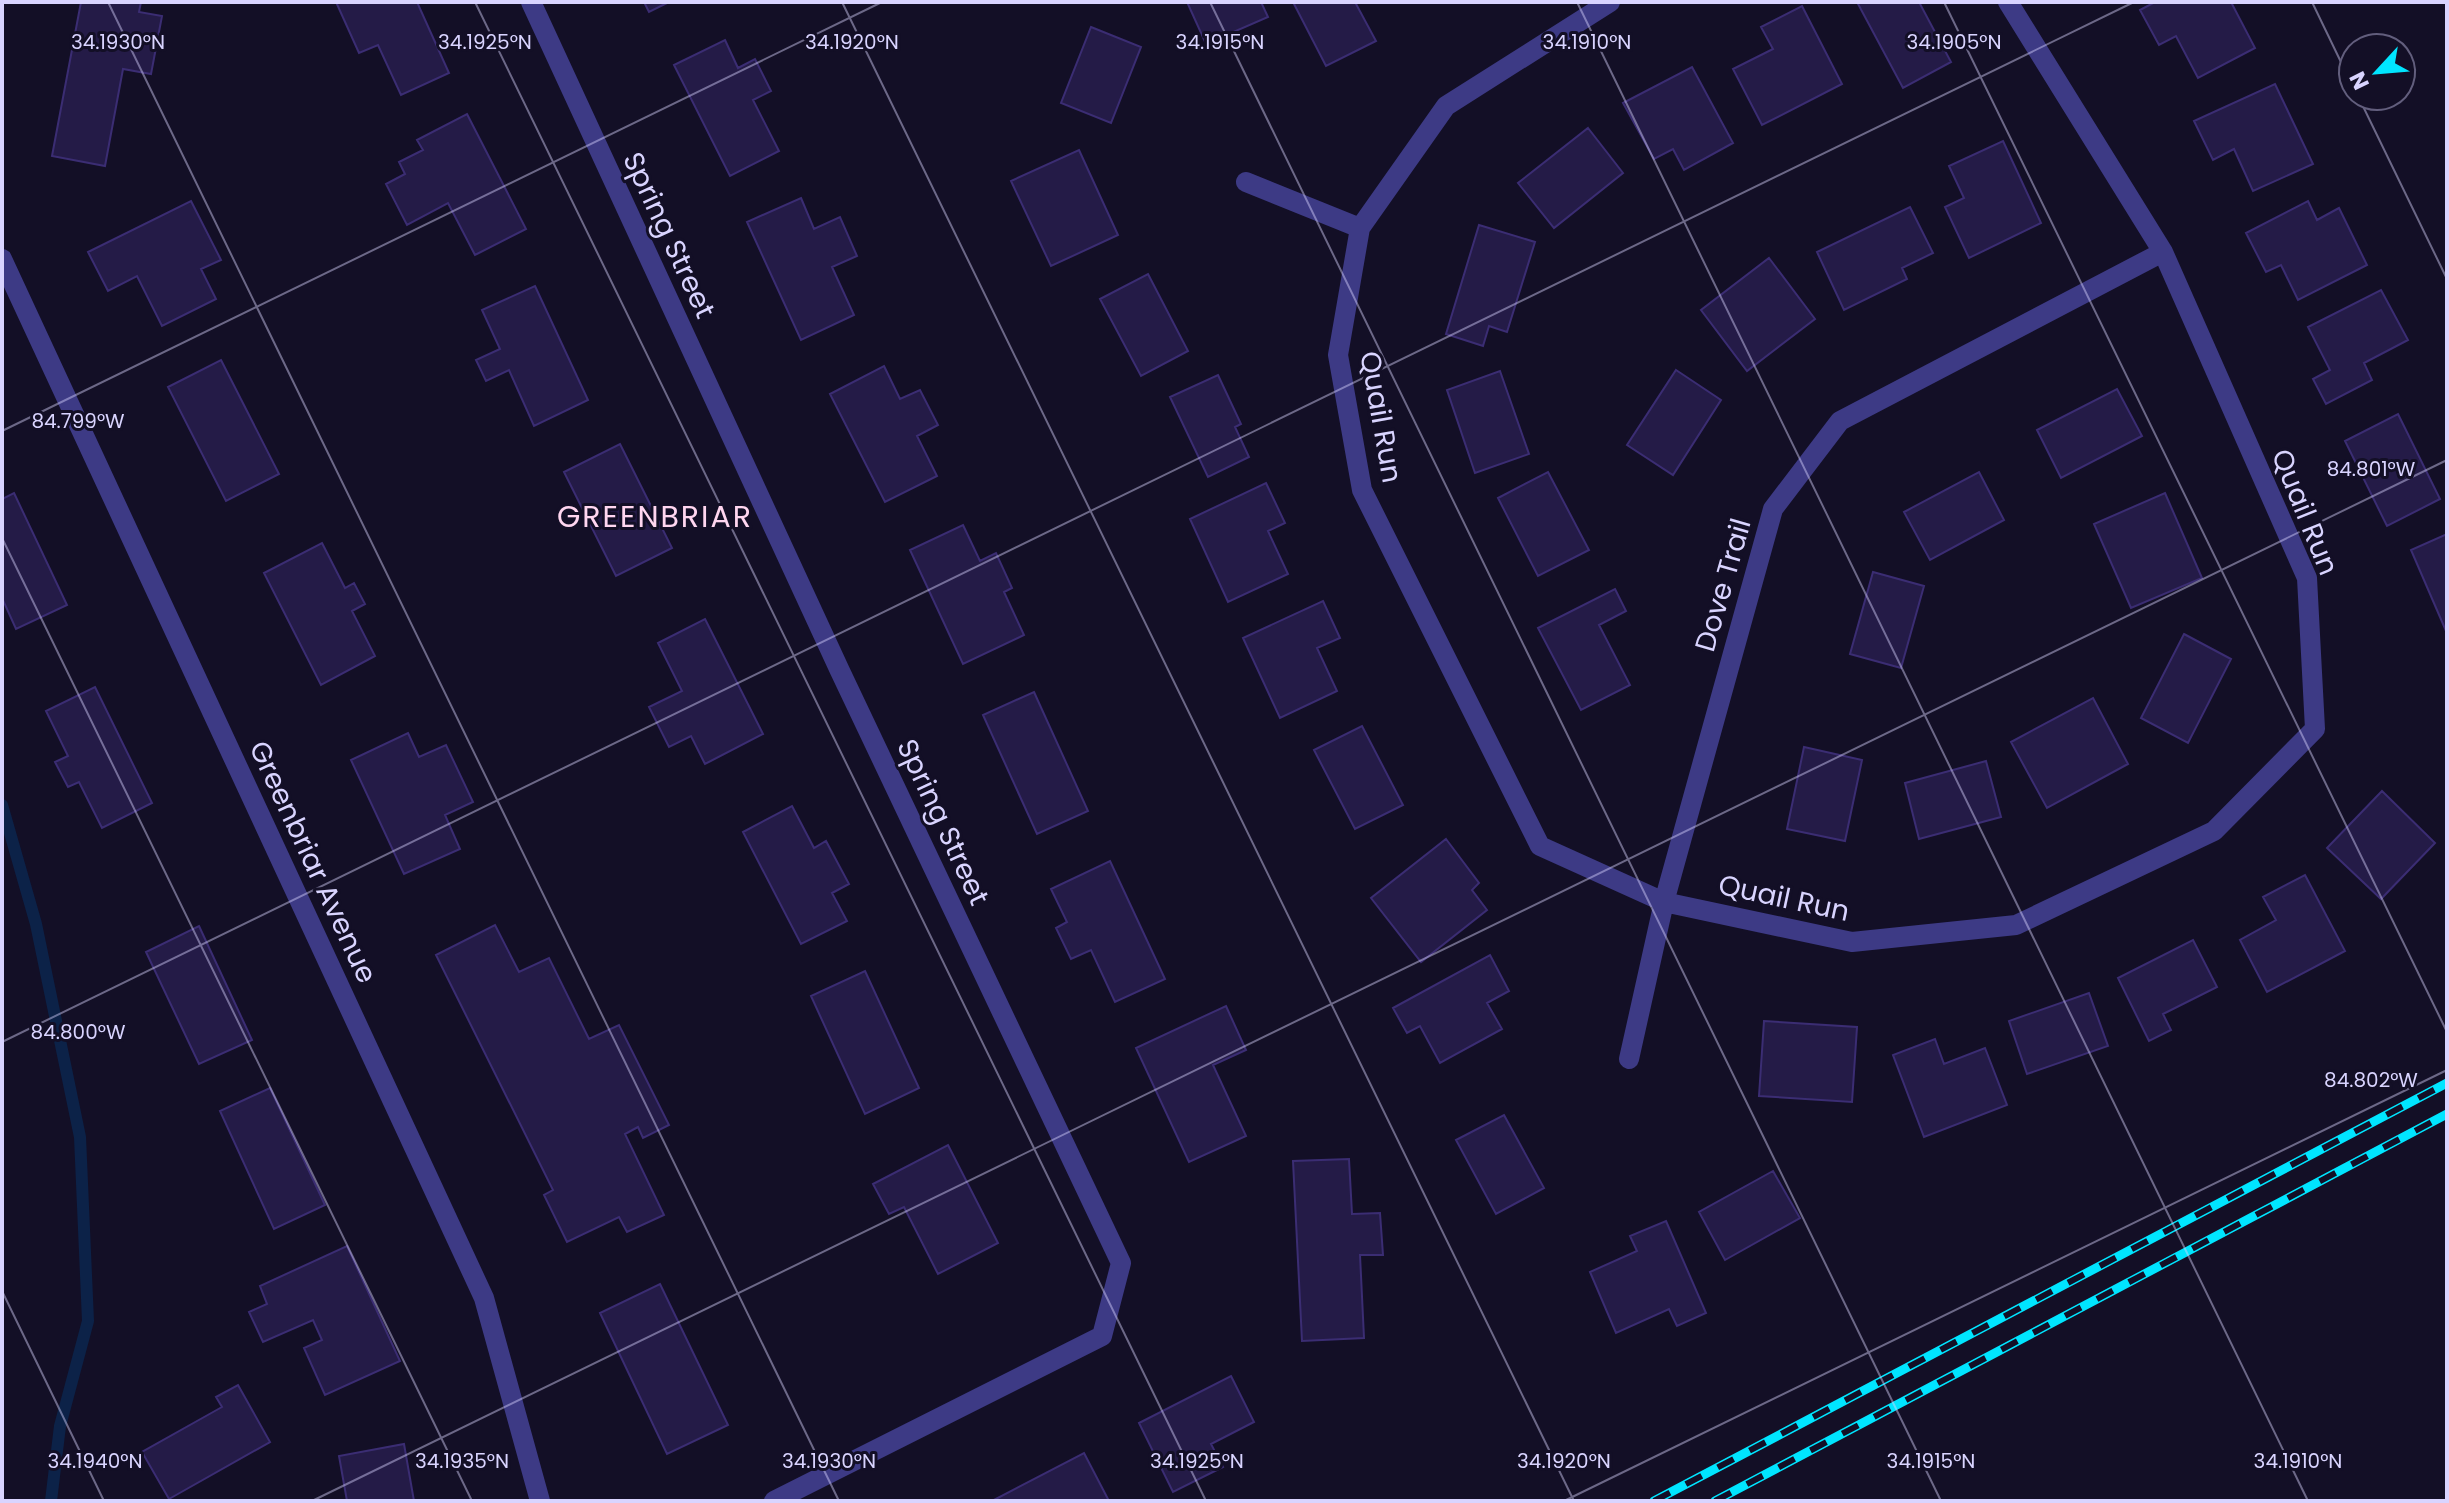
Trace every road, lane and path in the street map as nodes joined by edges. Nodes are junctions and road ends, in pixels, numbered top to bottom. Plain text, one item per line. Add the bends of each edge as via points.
1 (531, 2) edge
2 (1610, 2) edge
3 (2008, 2) edge
4 (1246, 182) dead end
5 (1360, 228) junction
6 (2163, 252) junction
7 (2, 259) edge
8 (1664, 902) junction
9 (1629, 1059) dead end
10 (540, 1501) edge
11 (774, 1501) edge

1 - 11 street, Spring Street via 1121,1263 1102,1336
2 - 5 street, Quail Run via 1446,106
3 - 6 street, Quail Run
4 - 5 street
5 - 8 street, Quail Run via 1338,355 1362,490 1540,846
6 - 8 street, Dove Trail via 1840,421 1773,509
6 - 8 street, Quail Run via 2307,578 2315,729 2214,831 2016,925 1852,942
7 - 10 street, Greenbriar Avenue via 484,1298
8 - 9 street, Dove Trail

